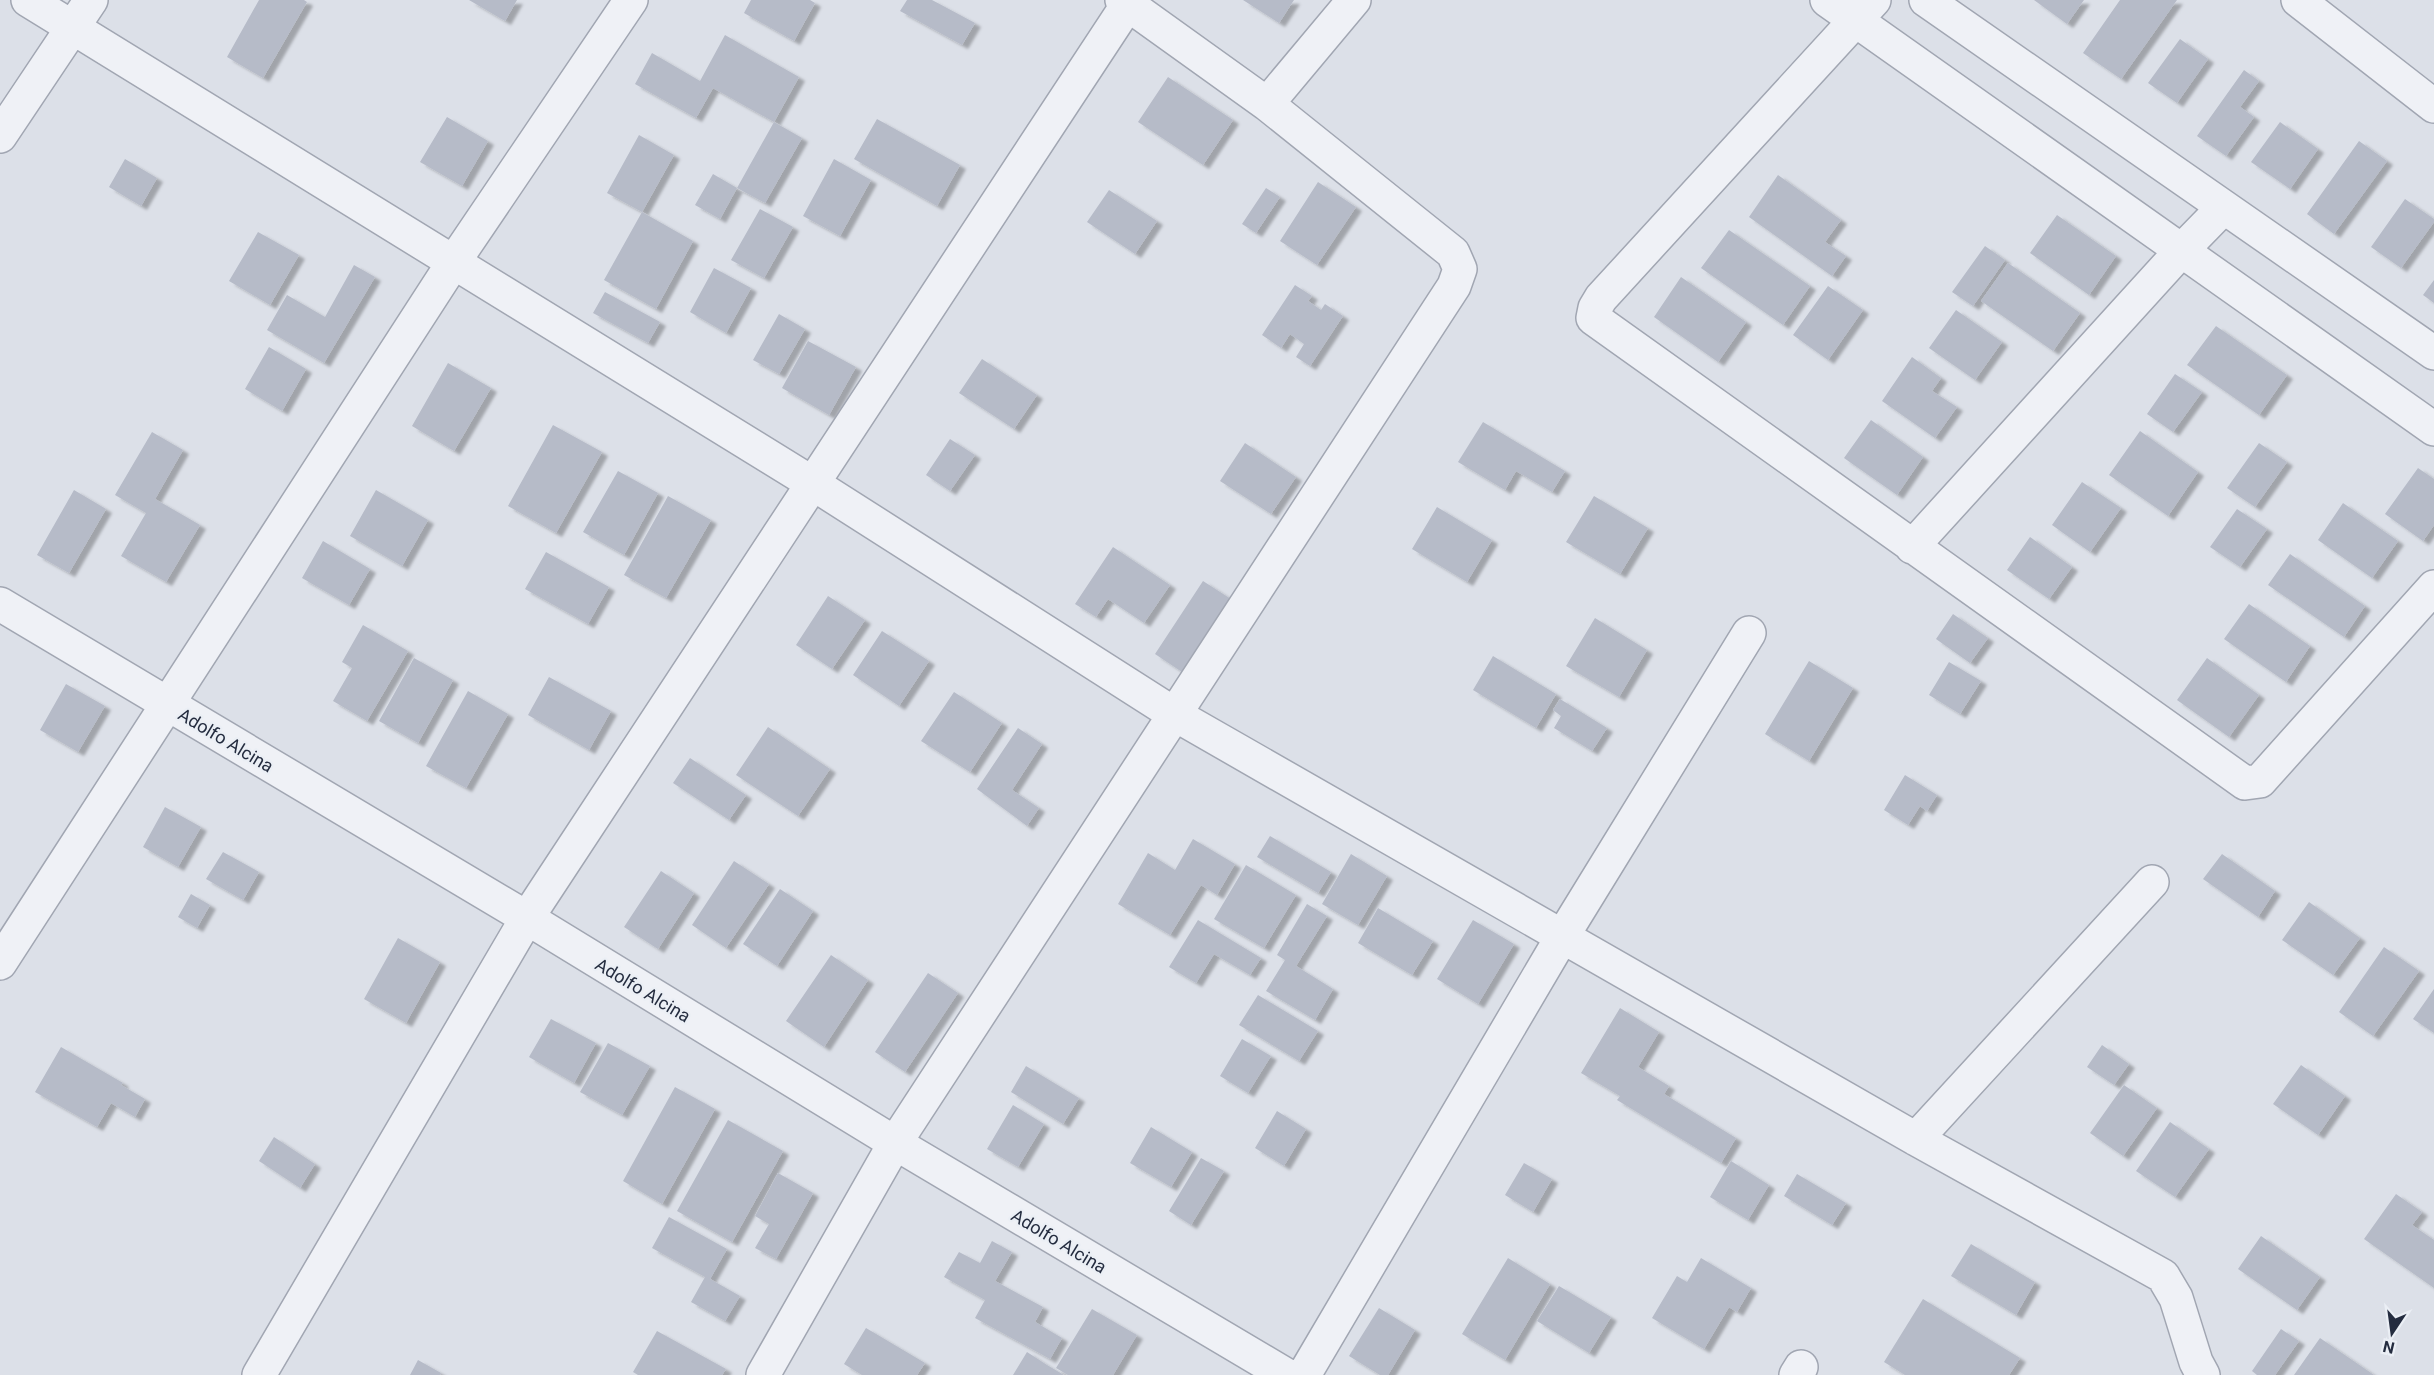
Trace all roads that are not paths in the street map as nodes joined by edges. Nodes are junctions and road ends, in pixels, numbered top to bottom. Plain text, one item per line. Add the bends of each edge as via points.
1 (28, 0) edge
2 (631, 0) edge
3 (1354, 0) edge
4 (1827, 0) edge
5 (1926, 0) edge
6 (2298, 0) edge
7 (1125, 2) edge
8 (1864, 10) edge
9 (81, 13) edge
10 (1267, 104) junction
11 (2434, 106) edge
12 (0, 136) edge
13 (2223, 208) junction
14 (2182, 250) junction
15 (453, 263) junction
16 (2434, 353) edge
17 (2434, 429) edge
18 (812, 483) junction
19 (1912, 547) junction
20 (2434, 587) edge
21 (0, 604) edge
22 (1749, 633) dead end
23 (167, 704) junction
24 (1174, 714) junction
25 (2152, 882) dead end
26 (527, 918) junction
27 (1562, 937) junction
28 (0, 963) edge
29 (1916, 1139) junction
30 (895, 1143) junction
31 (259, 1375) edge
32 (763, 1375) edge
33 (1286, 1375) edge
34 (1304, 1375) edge
35 (2204, 1375) edge

1 - 9 street
2 - 15 street
3 - 10 street
4 - 8 street
5 - 13 street
6 - 11 street
7 - 10 street
7 - 18 street
8 - 14 street
8 - 19 street via 1601,298 1593,318
9 - 12 street
9 - 15 street
10 - 24 street via 1454,253 1460,269 1454,286
13 - 14 street
13 - 16 street
14 - 17 street
14 - 19 street
15 - 18 street
15 - 23 street
18 - 24 street
18 - 26 street
19 - 20 street via 2245,783 2260,781
21 - 23 street, Adolfo Alcina
22 - 27 street
23 - 26 street, Adolfo Alcina
23 - 28 street
24 - 27 street
24 - 30 street
25 - 29 street
26 - 30 street, Adolfo Alcina
26 - 31 street
27 - 29 street
27 - 34 street
29 - 35 street via 2163,1276 2176,1298 2196,1362
30 - 32 street
30 - 33 street, Adolfo Alcina

